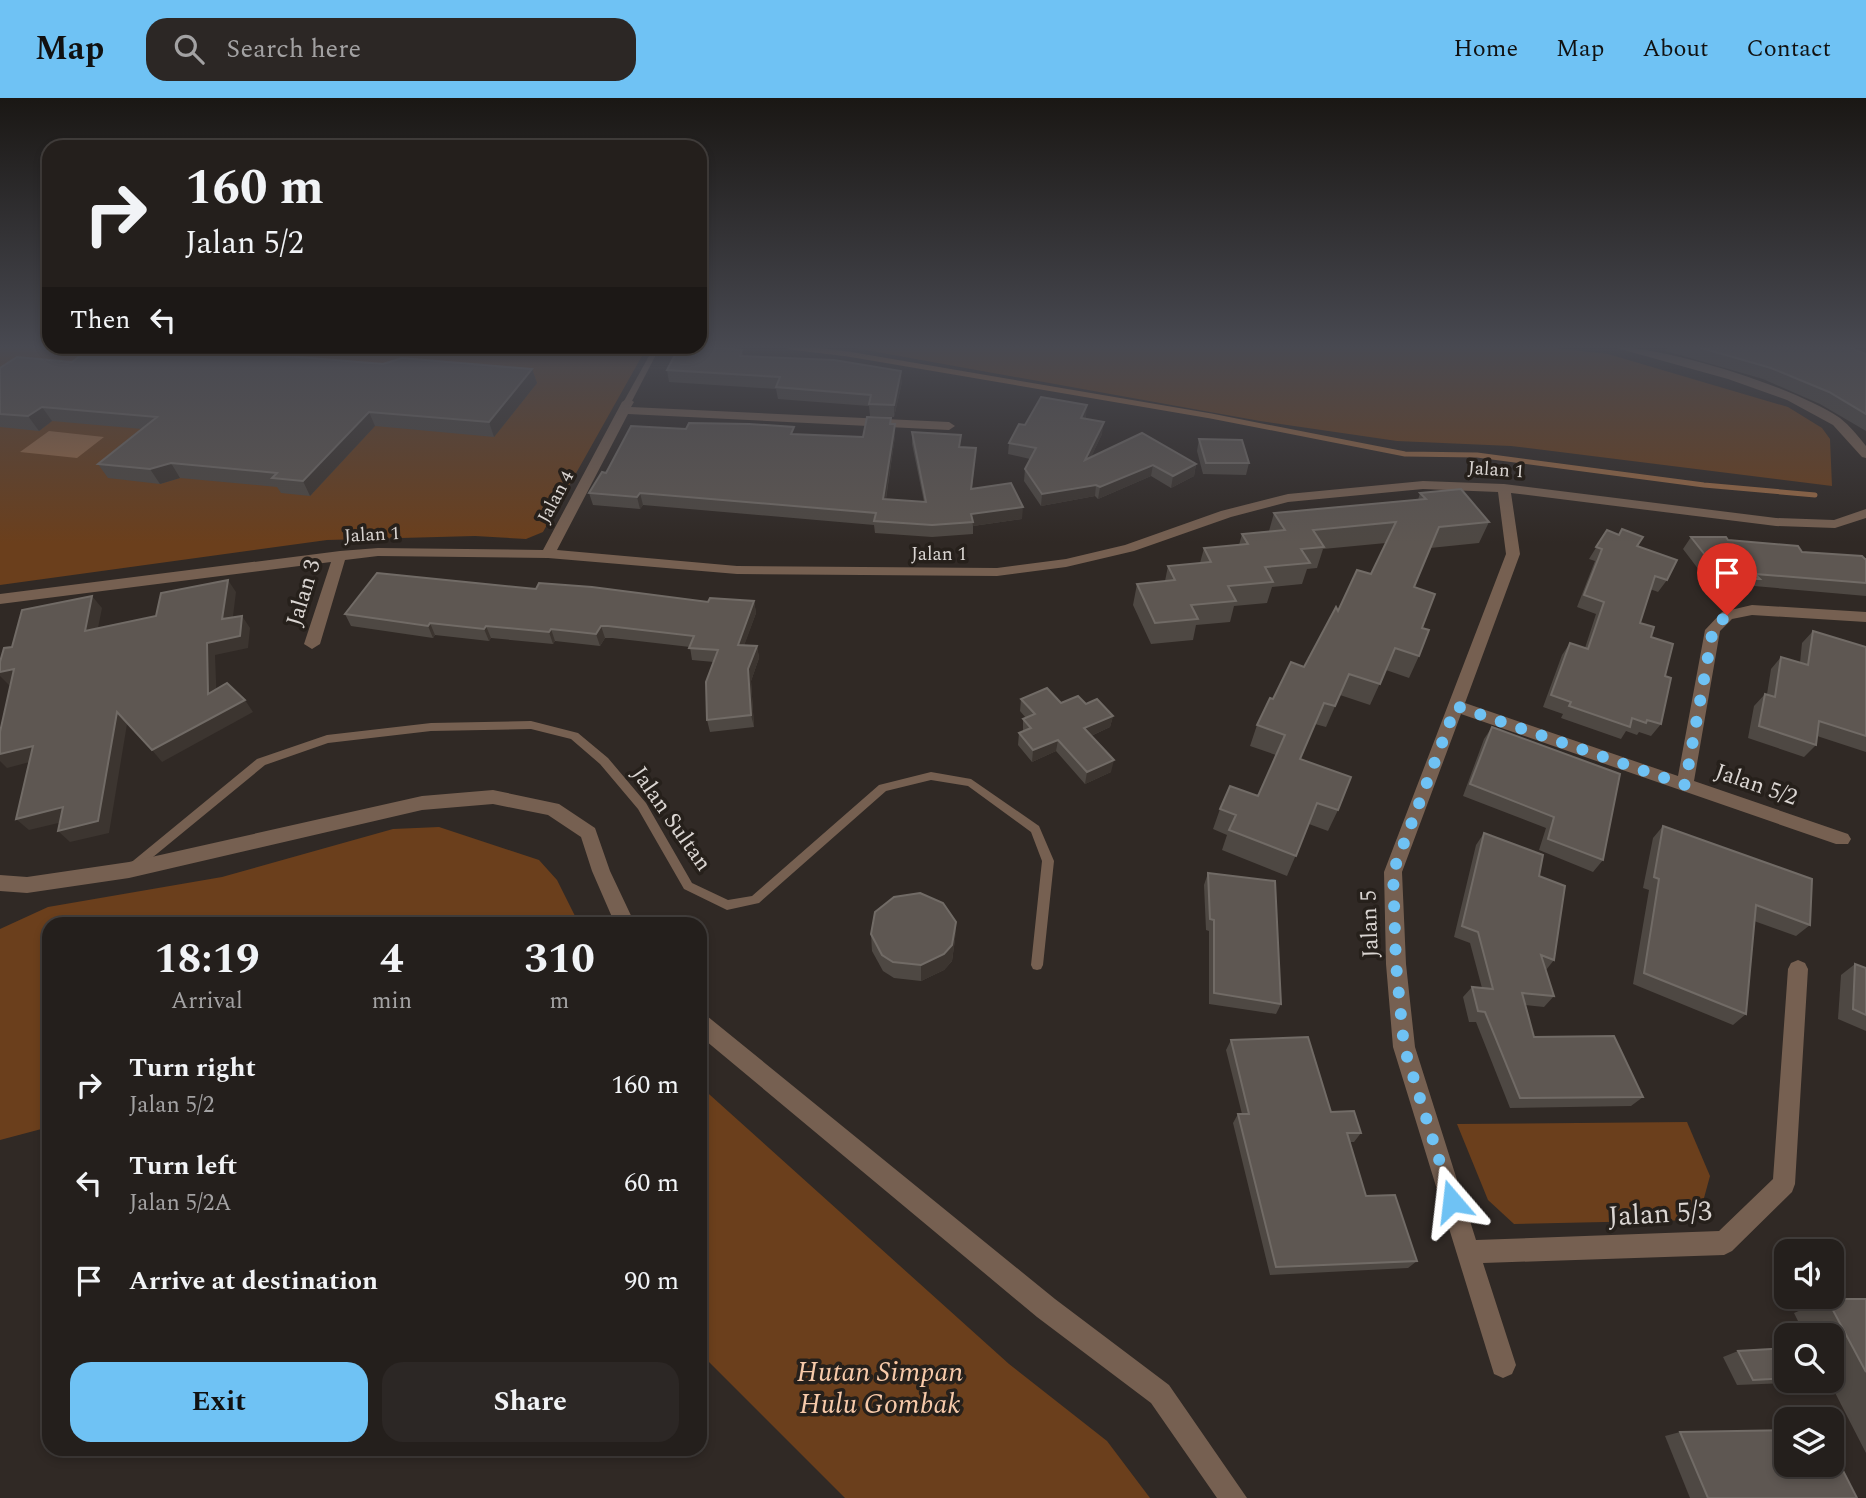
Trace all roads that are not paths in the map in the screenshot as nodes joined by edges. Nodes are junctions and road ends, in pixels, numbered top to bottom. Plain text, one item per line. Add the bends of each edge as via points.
1 (623, 412) edge
2 (728, 412) edge
3 (1821, 412) edge
4 (949, 426) dead end
5 (1866, 454) edge
6 (1504, 488) junction
7 (1866, 513) edge
8 (548, 554) junction
9 (340, 555) junction
10 (0, 599) edge
11 (1866, 617) edge
12 (312, 644) dead end
13 (1456, 706) junction
14 (1685, 785) junction
15 (1842, 839) dead end
16 (130, 870) junction
17 (0, 883) edge
18 (622, 917) edge
19 (1037, 965) dead end
20 (1798, 969) dead end
21 (707, 1029) edge
22 (1468, 1252) junction
23 (1503, 1365) dead end
24 (1233, 1498) edge

1 - 8 street, Jalan 4
2 - 4 street
3 - 5 street via 1838,423
6 - 7 street, Jalan 1 via 1776,522 1835,524
6 - 8 street, Jalan 1 via 1423,485 1288,498 1129,548 1066,564 997,572 737,570
6 - 13 street, Jalan 5 via 1513,554
8 - 9 street, Jalan 1
9 - 10 street, Jalan 1
9 - 12 street, Jalan 3
11 - 14 street via 1752,610 1727,615 1713,629
13 - 14 street, Jalan 5/2
13 - 22 street, Jalan 5 via 1393,872 1404,1047
14 - 15 street, Jalan 5/2
16 - 17 street via 27,885
16 - 18 street via 422,803 493,797 553,809 589,833
16 - 19 lane, Jalan Sultan via 261,762 327,739 432,727 531,724 574,736 604,761 642,806 688,886 727,905 755,900 883,788 931,776 971,783 1035,829 1048,861
20 - 22 street, Jalan 5/3 via 1784,1185 1724,1243
21 - 24 street via 1046,1308 1160,1394
22 - 23 street, Jalan 5

